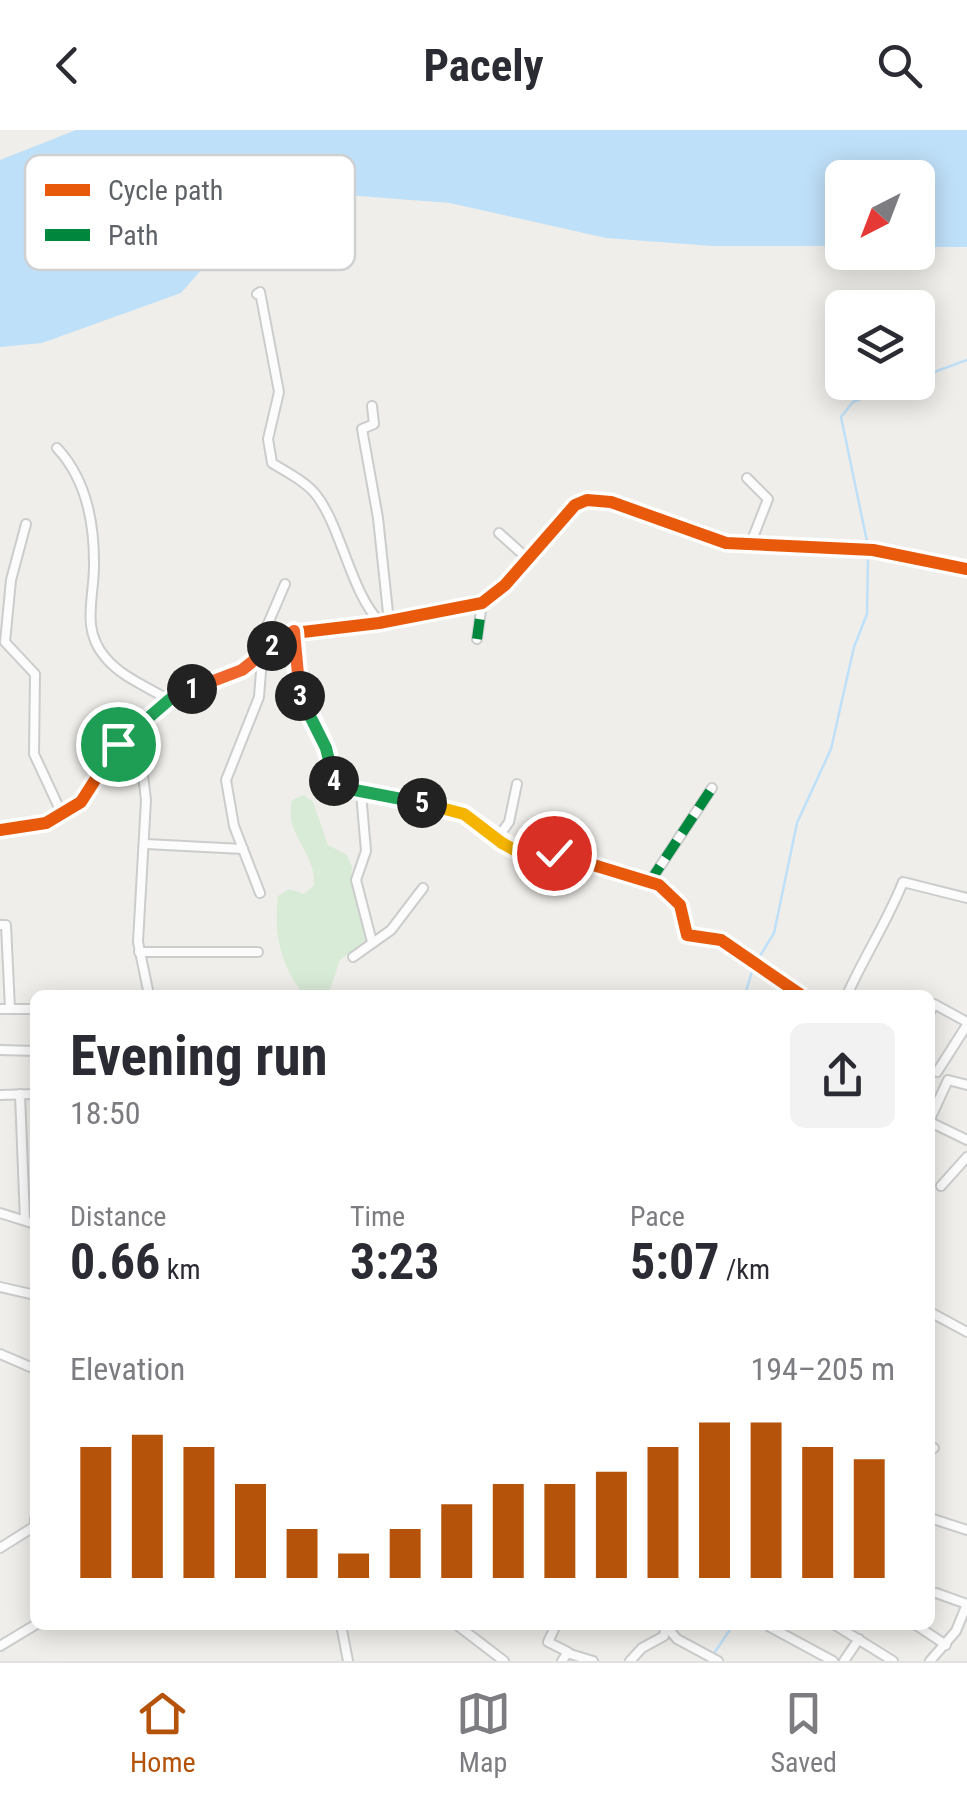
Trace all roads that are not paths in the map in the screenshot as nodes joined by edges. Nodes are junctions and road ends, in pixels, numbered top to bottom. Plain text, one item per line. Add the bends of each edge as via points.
1 (257, 294) dead end
2 (372, 406) dead end
3 (57, 448) dead end
4 (747, 478) dead end
5 (26, 524) dead end
6 (498, 534) dead end
7 (750, 545) junction
8 (528, 559) junction
9 (967, 569) edge
10 (285, 584) dead end
11 (482, 602) junction
12 (385, 622) junction
13 (294, 631) junction
14 (477, 639) dead end
15 (266, 650) junction
16 (169, 700) junction
17 (137, 726) junction
18 (517, 784) dead end
19 (712, 788) dead end
20 (361, 792) junction
21 (62, 814) junction
22 (0, 830) edge
23 (496, 840) junction
24 (146, 844) junction
25 (243, 849) junction
26 (649, 883) junction
27 (423, 888) dead end
28 (260, 893) dead end
29 (967, 898) edge
30 (0, 925) edge
31 (372, 942) junction
32 (139, 952) junction
33 (258, 952) dead end
34 (353, 956) dead end
35 (4, 966) edge
36 (148, 990) edge
37 (794, 990) edge
38 (849, 990) edge
39 (935, 1005) edge
40 (5, 1009) edge
41 (967, 1023) edge
42 (0, 1050) edge
43 (30, 1050) edge
44 (935, 1067) edge
45 (935, 1071) edge
46 (948, 1080) junction
47 (967, 1084) edge
48 (0, 1094) edge
49 (20, 1094) junction
50 (30, 1094) edge
51 (935, 1109) edge
52 (935, 1123) edge
53 (967, 1140) edge
54 (22, 1142) junction
55 (30, 1143) edge
56 (967, 1158) edge
57 (941, 1186) dead end
58 (0, 1212) edge
59 (25, 1220) junction
60 (30, 1222) edge
61 (0, 1287) edge
62 (30, 1294) edge
63 (935, 1315) edge
64 (967, 1332) edge
65 (0, 1354) edge
66 (30, 1367) edge
67 (935, 1520) edge
68 (30, 1529) edge
69 (967, 1530) edge
70 (0, 1548) edge
71 (936, 1593) dead end
72 (967, 1604) edge
73 (30, 1628) edge
74 (342, 1630) edge
75 (464, 1630) edge
76 (554, 1630) edge
77 (665, 1630) edge
78 (669, 1630) edge
79 (776, 1630) edge
80 (791, 1630) edge
81 (844, 1630) edge
82 (924, 1630) edge
83 (788, 1636) junction
84 (860, 1639) junction
85 (946, 1645) junction
86 (0, 1646) edge
87 (564, 1657) edge
88 (348, 1661) edge
89 (504, 1661) edge
90 (593, 1661) edge
91 (630, 1661) edge
92 (718, 1661) edge
93 (833, 1661) edge
94 (844, 1661) edge
95 (893, 1661) edge
96 (930, 1661) edge

1 - 12 street via 279,392 268,439 272,463 317,496 367,610
2 - 12 street via 374,424 362,429 378,518
3 - 16 street via 80,479 92,529 93,638 118,671
4 - 7 street via 768,499
5 - 21 street via 10,580 6,642 34,674 34,754
6 - 8 street
7 - 8 street via 597,500 576,506
7 - 9 street via 868,550
8 - 11 street
10 - 15 street via 264,634
11 - 12 street
11 - 14 street
12 - 13 street
13 - 15 street
13 - 20 street via 300,698 326,748 331,776 339,787
15 - 16 street via 242,670
15 - 25 street via 260,696 226,780
16 - 17 street
17 - 21 street via 81,802
17 - 24 street
18 - 23 street
19 - 26 street
20 - 23 street via 464,814
20 - 31 street via 366,851 356,880
21 - 22 street via 26,829
23 - 26 street via 522,854 554,853
24 - 25 street
24 - 32 street
25 - 28 street
26 - 37 street via 680,905 688,935 721,940
27 - 31 street via 402,920
29 - 38 street via 903,882 886,928 870,943
30 - 35 street via 6,925
31 - 34 street
32 - 33 street
32 - 36 street
35 - 40 street
39 - 41 street
41 - 44 street
42 - 43 street
45 - 46 street
46 - 47 street
46 - 51 street
48 - 49 street
49 - 50 street
49 - 54 street
52 - 53 street
54 - 55 street
54 - 59 street
56 - 57 street
58 - 59 street
59 - 60 street
61 - 62 street
63 - 64 street
65 - 66 street
67 - 69 street
68 - 70 street
71 - 72 street
72 - 85 street
73 - 86 street
74 - 88 street
75 - 89 street
76 - 87 street via 548,1642
77 - 91 street
78 - 92 street
79 - 83 street
80 - 83 street
81 - 84 street
82 - 85 street
83 - 93 street
84 - 94 street
84 - 95 street
85 - 96 street
87 - 90 street

